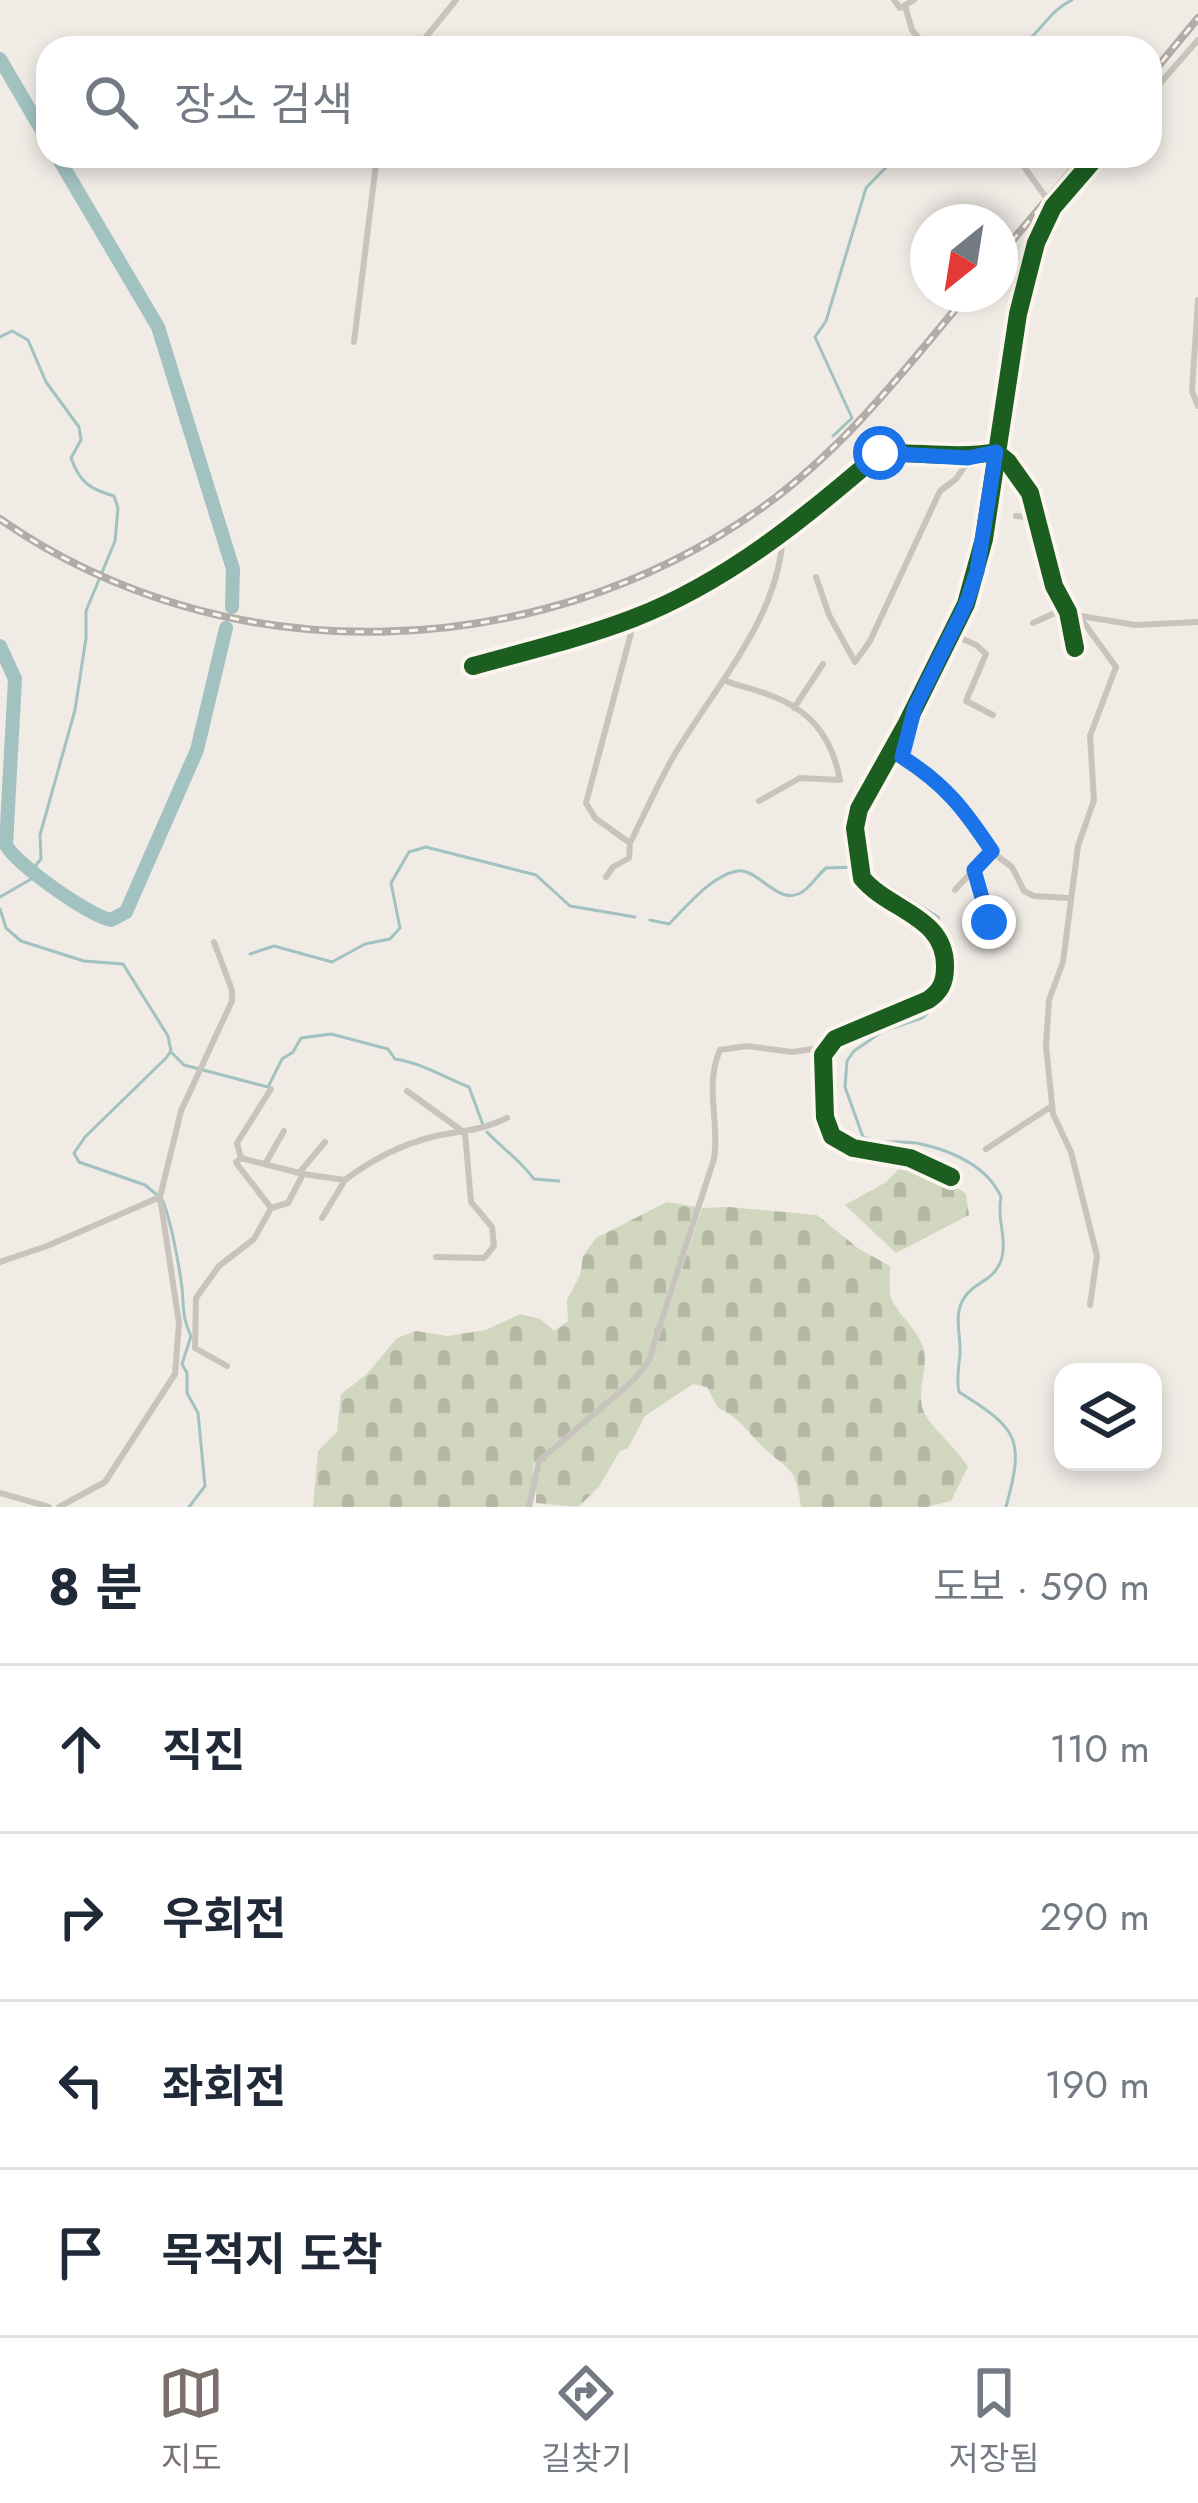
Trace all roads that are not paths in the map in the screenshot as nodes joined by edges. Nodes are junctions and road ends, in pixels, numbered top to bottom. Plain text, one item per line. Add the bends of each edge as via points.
1 (456, 0) edge
2 (894, 0) edge
3 (914, 0) edge
4 (905, 6) junction
5 (428, 36) edge
6 (917, 36) edge
7 (1196, 43) edge
8 (1162, 81) edge
9 (376, 168) edge
10 (1025, 168) edge
11 (1087, 168) edge
12 (1053, 207) junction
13 (1198, 300) edge
14 (354, 342) dead end
15 (1198, 406) edge
16 (996, 452) junction
17 (971, 457) junction
18 (1016, 516) dead end
19 (1036, 518) junction
20 (783, 534) junction
21 (816, 578) dead end
22 (1068, 611) junction
23 (1079, 616) junction
24 (635, 618) junction
25 (1198, 622) edge
26 (1033, 623) dead end
27 (952, 634) junction
28 (1075, 648) dead end
29 (823, 664) dead end
30 (473, 666) dead end
31 (724, 680) junction
32 (915, 707) junction
33 (794, 708) junction
34 (993, 716) dead end
35 (759, 801) dead end
36 (630, 843) junction
37 (992, 851) junction
38 (974, 870) junction
39 (606, 877) dead end
40 (955, 890) dead end
41 (1070, 898) junction
42 (989, 922) dead end
43 (214, 942) dead end
44 (826, 1047) junction
45 (271, 1089) dead end
46 (407, 1091) dead end
47 (1052, 1106) junction
48 (507, 1118) dead end
49 (284, 1131) dead end
50 (464, 1133) junction
51 (325, 1142) dead end
52 (986, 1149) dead end
53 (241, 1157) junction
54 (265, 1165) junction
55 (301, 1174) junction
56 (951, 1177) dead end
57 (344, 1180) junction
58 (160, 1197) junction
59 (271, 1208) junction
60 (322, 1218) dead end
61 (436, 1257) dead end
62 (0, 1262) edge
63 (1090, 1305) dead end
64 (227, 1366) dead end
65 (0, 1493) edge
66 (49, 1507) edge
67 (59, 1507) edge
68 (529, 1507) edge

1 - 5 street
2 - 4 street
3 - 4 street
4 - 6 street
7 - 8 street
9 - 14 street
10 - 12 street
11 - 12 street
12 - 16 street via 1018,314
13 - 15 street
16 - 17 street
16 - 19 street via 1024,481
16 - 27 street via 977,571
17 - 20 street via 880,453
17 - 21 street via 940,491 855,662
18 - 19 street
19 - 22 street
20 - 24 street
20 - 31 street via 764,609
22 - 23 street
22 - 26 street
22 - 28 street
23 - 25 street via 1135,626
23 - 41 street via 1116,667 1090,736 1094,800
24 - 30 street
24 - 36 street via 586,803
27 - 32 street
27 - 34 street via 986,654 967,701
29 - 33 street
31 - 33 street
31 - 36 street
32 - 37 street via 902,757 941,782
32 - 44 street via 855,828 862,878 937,935 943,984 928,1000
33 - 35 street via 828,736 840,780 800,778
36 - 39 street via 629,858
37 - 38 street
37 - 41 street via 1012,866 1024,891
38 - 40 street
38 - 42 street
41 - 47 street via 1063,962 1049,1000
43 - 58 street via 233,996 181,1111
44 - 56 street via 832,1136
44 - 68 street via 720,1050 714,1159 650,1360 539,1461
45 - 53 street via 237,1143
46 - 50 street
47 - 52 street
47 - 63 street via 1097,1256
48 - 50 street
49 - 54 street
50 - 57 street via 406,1147
50 - 61 street via 471,1202 492,1227 494,1246 484,1258
51 - 55 street
53 - 54 street
53 - 59 street via 236,1162
54 - 55 street
55 - 57 street
55 - 59 street via 288,1203
57 - 60 street
58 - 62 street
58 - 67 street via 179,1323 176,1374 105,1482
59 - 64 street via 254,1239 219,1266 196,1298 195,1348
65 - 66 street

